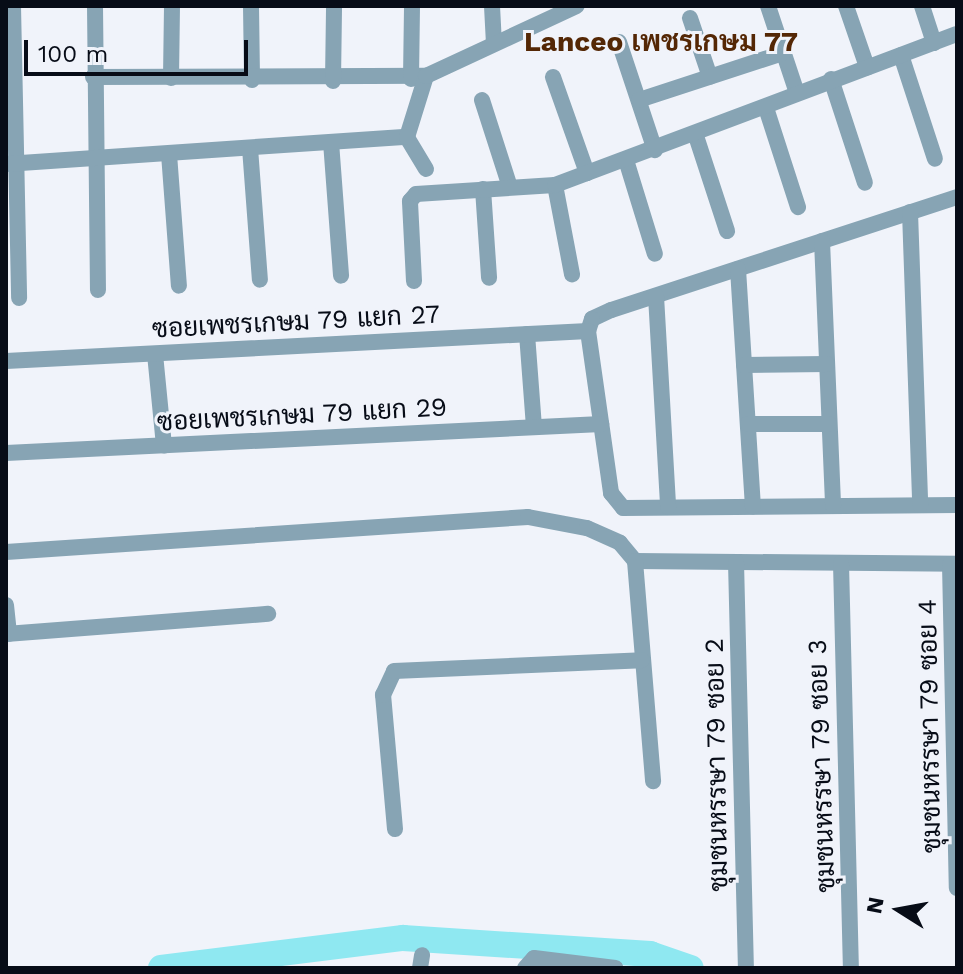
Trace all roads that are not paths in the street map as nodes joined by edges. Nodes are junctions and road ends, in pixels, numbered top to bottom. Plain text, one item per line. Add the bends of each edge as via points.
1 (13, 6) edge
2 (95, 6) edge
3 (172, 6) edge
4 (251, 6) edge
5 (334, 6) edge
6 (412, 6) edge
7 (492, 6) edge
8 (577, 6) edge
9 (768, 6) edge
10 (846, 6) edge
11 (922, 6) edge
12 (690, 18) dead end
13 (957, 34) edge
14 (619, 42) dead end
15 (494, 43) junction
16 (934, 43) junction
17 (783, 53) junction
18 (901, 55) junction
19 (867, 67) junction
20 (93, 77) junction
21 (553, 77) dead end
22 (710, 77) junction
23 (171, 78) junction
24 (418, 78) junction
25 (831, 79) junction
26 (252, 80) junction
27 (333, 81) junction
28 (797, 93) junction
29 (482, 100) dead end
30 (639, 100) junction
31 (767, 111) junction
32 (696, 136) junction
33 (407, 137) junction
34 (331, 142) junction
35 (250, 148) junction
36 (655, 150) junction
37 (169, 154) junction
38 (91, 159) junction
39 (935, 159) dead end
40 (626, 160) junction
41 (9, 164) edge
42 (426, 169) dead end
43 (587, 173) junction
44 (865, 183) dead end
45 (555, 185) junction
46 (510, 187) junction
47 (483, 189) junction
48 (957, 197) edge
49 (798, 207) dead end
50 (910, 212) junction
51 (727, 231) dead end
52 (822, 241) junction
53 (655, 254) dead end
54 (738, 269) junction
55 (572, 274) dead end
56 (341, 276) dead end
57 (489, 278) dead end
58 (260, 280) dead end
59 (414, 281) dead end
60 (179, 286) dead end
61 (98, 290) dead end
62 (656, 296) junction
63 (19, 298) dead end
64 (588, 331) junction
65 (527, 334) junction
66 (155, 354) junction
67 (6, 361) edge
68 (827, 364) junction
69 (744, 365) junction
70 (601, 424) junction
71 (748, 424) junction
72 (829, 424) junction
73 (534, 427) junction
74 (164, 446) junction
75 (6, 453) edge
76 (920, 505) junction
77 (957, 505) edge
78 (833, 506) junction
79 (668, 507) junction
80 (753, 507) junction
81 (6, 552) edge
82 (635, 561) junction
83 (736, 562) junction
84 (841, 563) junction
85 (954, 564) edge
86 (6, 605) edge
87 (268, 614) dead end
88 (8, 634) edge
89 (642, 660) junction
90 (653, 781) dead end
91 (395, 829) dead end
92 (957, 888) edge
93 (525, 968) edge
94 (615, 968) edge
95 (746, 968) edge
96 (851, 968) edge

1 - 41 street
2 - 20 street
3 - 23 street
4 - 26 street
5 - 27 street
6 - 24 street
7 - 15 street
8 - 15 street
9 - 17 street
10 - 19 street
11 - 16 street
12 - 22 street
13 - 16 street
14 - 30 street
15 - 24 street
16 - 18 street
17 - 22 street
17 - 28 street
18 - 19 street
18 - 39 street
19 - 25 street
20 - 23 street
20 - 38 street
21 - 43 street
22 - 30 street
23 - 26 street
24 - 27 street
24 - 33 street
25 - 28 street
25 - 44 street
26 - 27 street
28 - 31 street
29 - 46 street
30 - 36 street
31 - 32 street
31 - 49 street
32 - 36 street
32 - 51 street
33 - 34 street
33 - 42 street
34 - 35 street
34 - 56 street
35 - 37 street
35 - 58 street
36 - 40 street
37 - 38 street
37 - 60 street
38 - 41 street
38 - 61 street
40 - 43 street
40 - 53 street
41 - 63 street
43 - 45 street
45 - 46 street
45 - 55 street
46 - 47 street
47 - 57 street
47 - 59 street via 412,197
48 - 50 street
50 - 52 street
50 - 76 street
52 - 54 street
52 - 68 street
54 - 62 street
54 - 69 street
62 - 64 street via 592,319
62 - 79 street
64 - 65 street, ซอยเพชรเกษม 79 แยก 27
64 - 70 street
65 - 66 street, ซอยเพชรเกษม 79 แยก 27
65 - 73 street
66 - 67 street, ซอยเพชรเกษม 79 แยก 27
66 - 74 street
68 - 69 street
68 - 72 street
69 - 71 street
70 - 73 street, ซอยเพชรเกษม 79 แยก 29
70 - 79 street via 615,503
71 - 72 street
71 - 80 street
72 - 78 street
73 - 74 street, ซอยเพชรเกษม 79 แยก 29
74 - 75 street, ซอยเพชรเกษม 79 แยก 29
76 - 77 street
76 - 78 street
78 - 80 street
79 - 80 street
81 - 82 street via 528,517 587,528 620,543
82 - 83 street
82 - 89 street
83 - 84 street
83 - 95 street, ชุมชนหรรษา 79 ซอย 2
84 - 85 street
84 - 96 street, ชุมชนหรรษา 79 ซอย 3
85 - 92 street, ชุมชนหรรษา 79 ซอย 4
86 - 88 street
87 - 88 street
89 - 90 street
89 - 91 street via 394,671 383,695
93 - 94 street via 534,958

